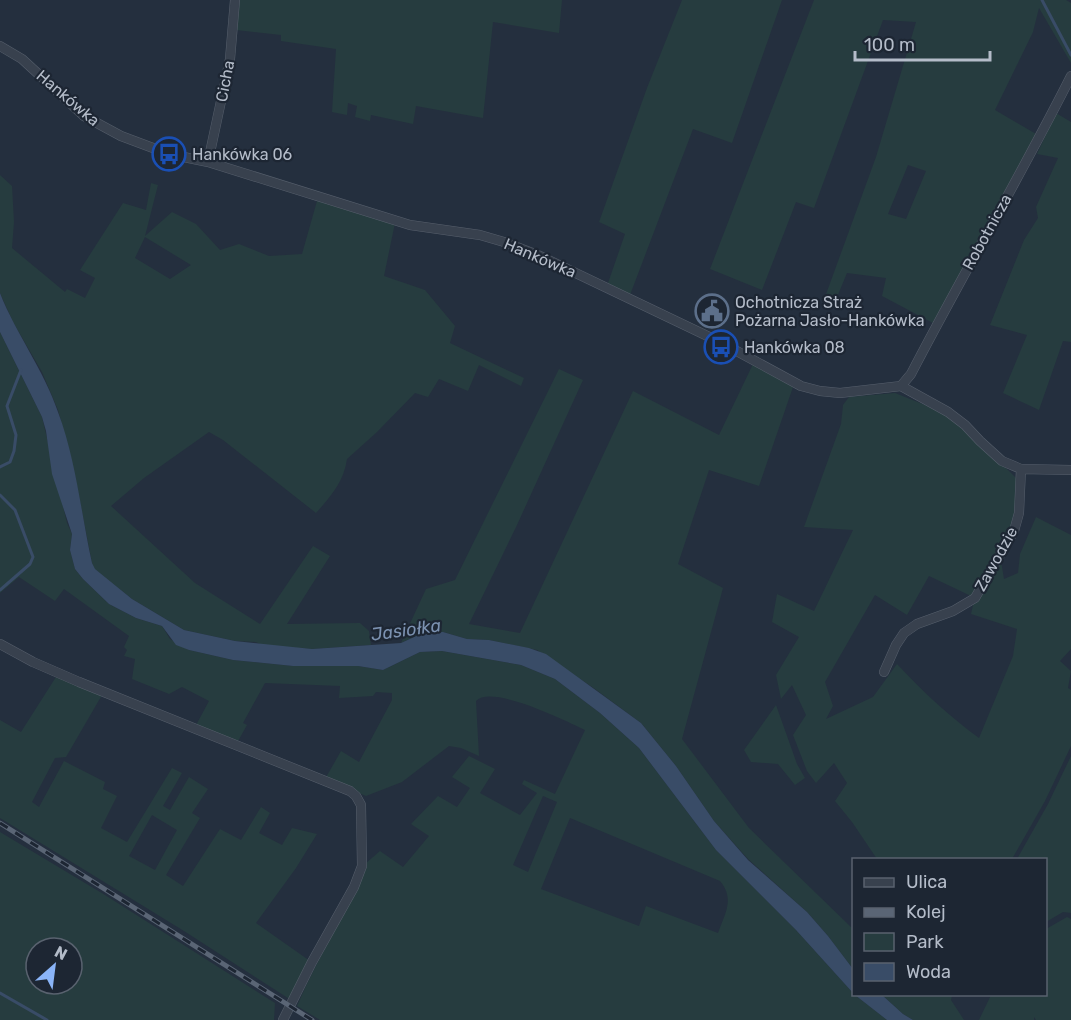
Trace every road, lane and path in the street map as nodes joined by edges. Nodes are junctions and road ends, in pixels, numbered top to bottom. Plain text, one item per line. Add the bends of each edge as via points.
1 (235, 0) edge
2 (0, 46) edge
3 (1071, 76) edge
4 (208, 162) junction
5 (901, 386) junction
6 (1021, 469) junction
7 (1071, 470) edge
8 (0, 644) edge
9 (884, 672) dead end
10 (284, 1020) edge

1 - 4 street, Cicha via 230,59
2 - 4 street, Hankówka via 22,59 84,116 104,128 168,154
3 - 5 street, Robotnicza
4 - 5 street, Hankówka via 410,225 504,242 722,343 801,386 840,393
5 - 6 street via 948,412 1002,461
6 - 7 street
6 - 9 street, Zawodzie via 1014,531 975,598 904,633
8 - 10 street via 79,682 356,796 360,804 362,866

